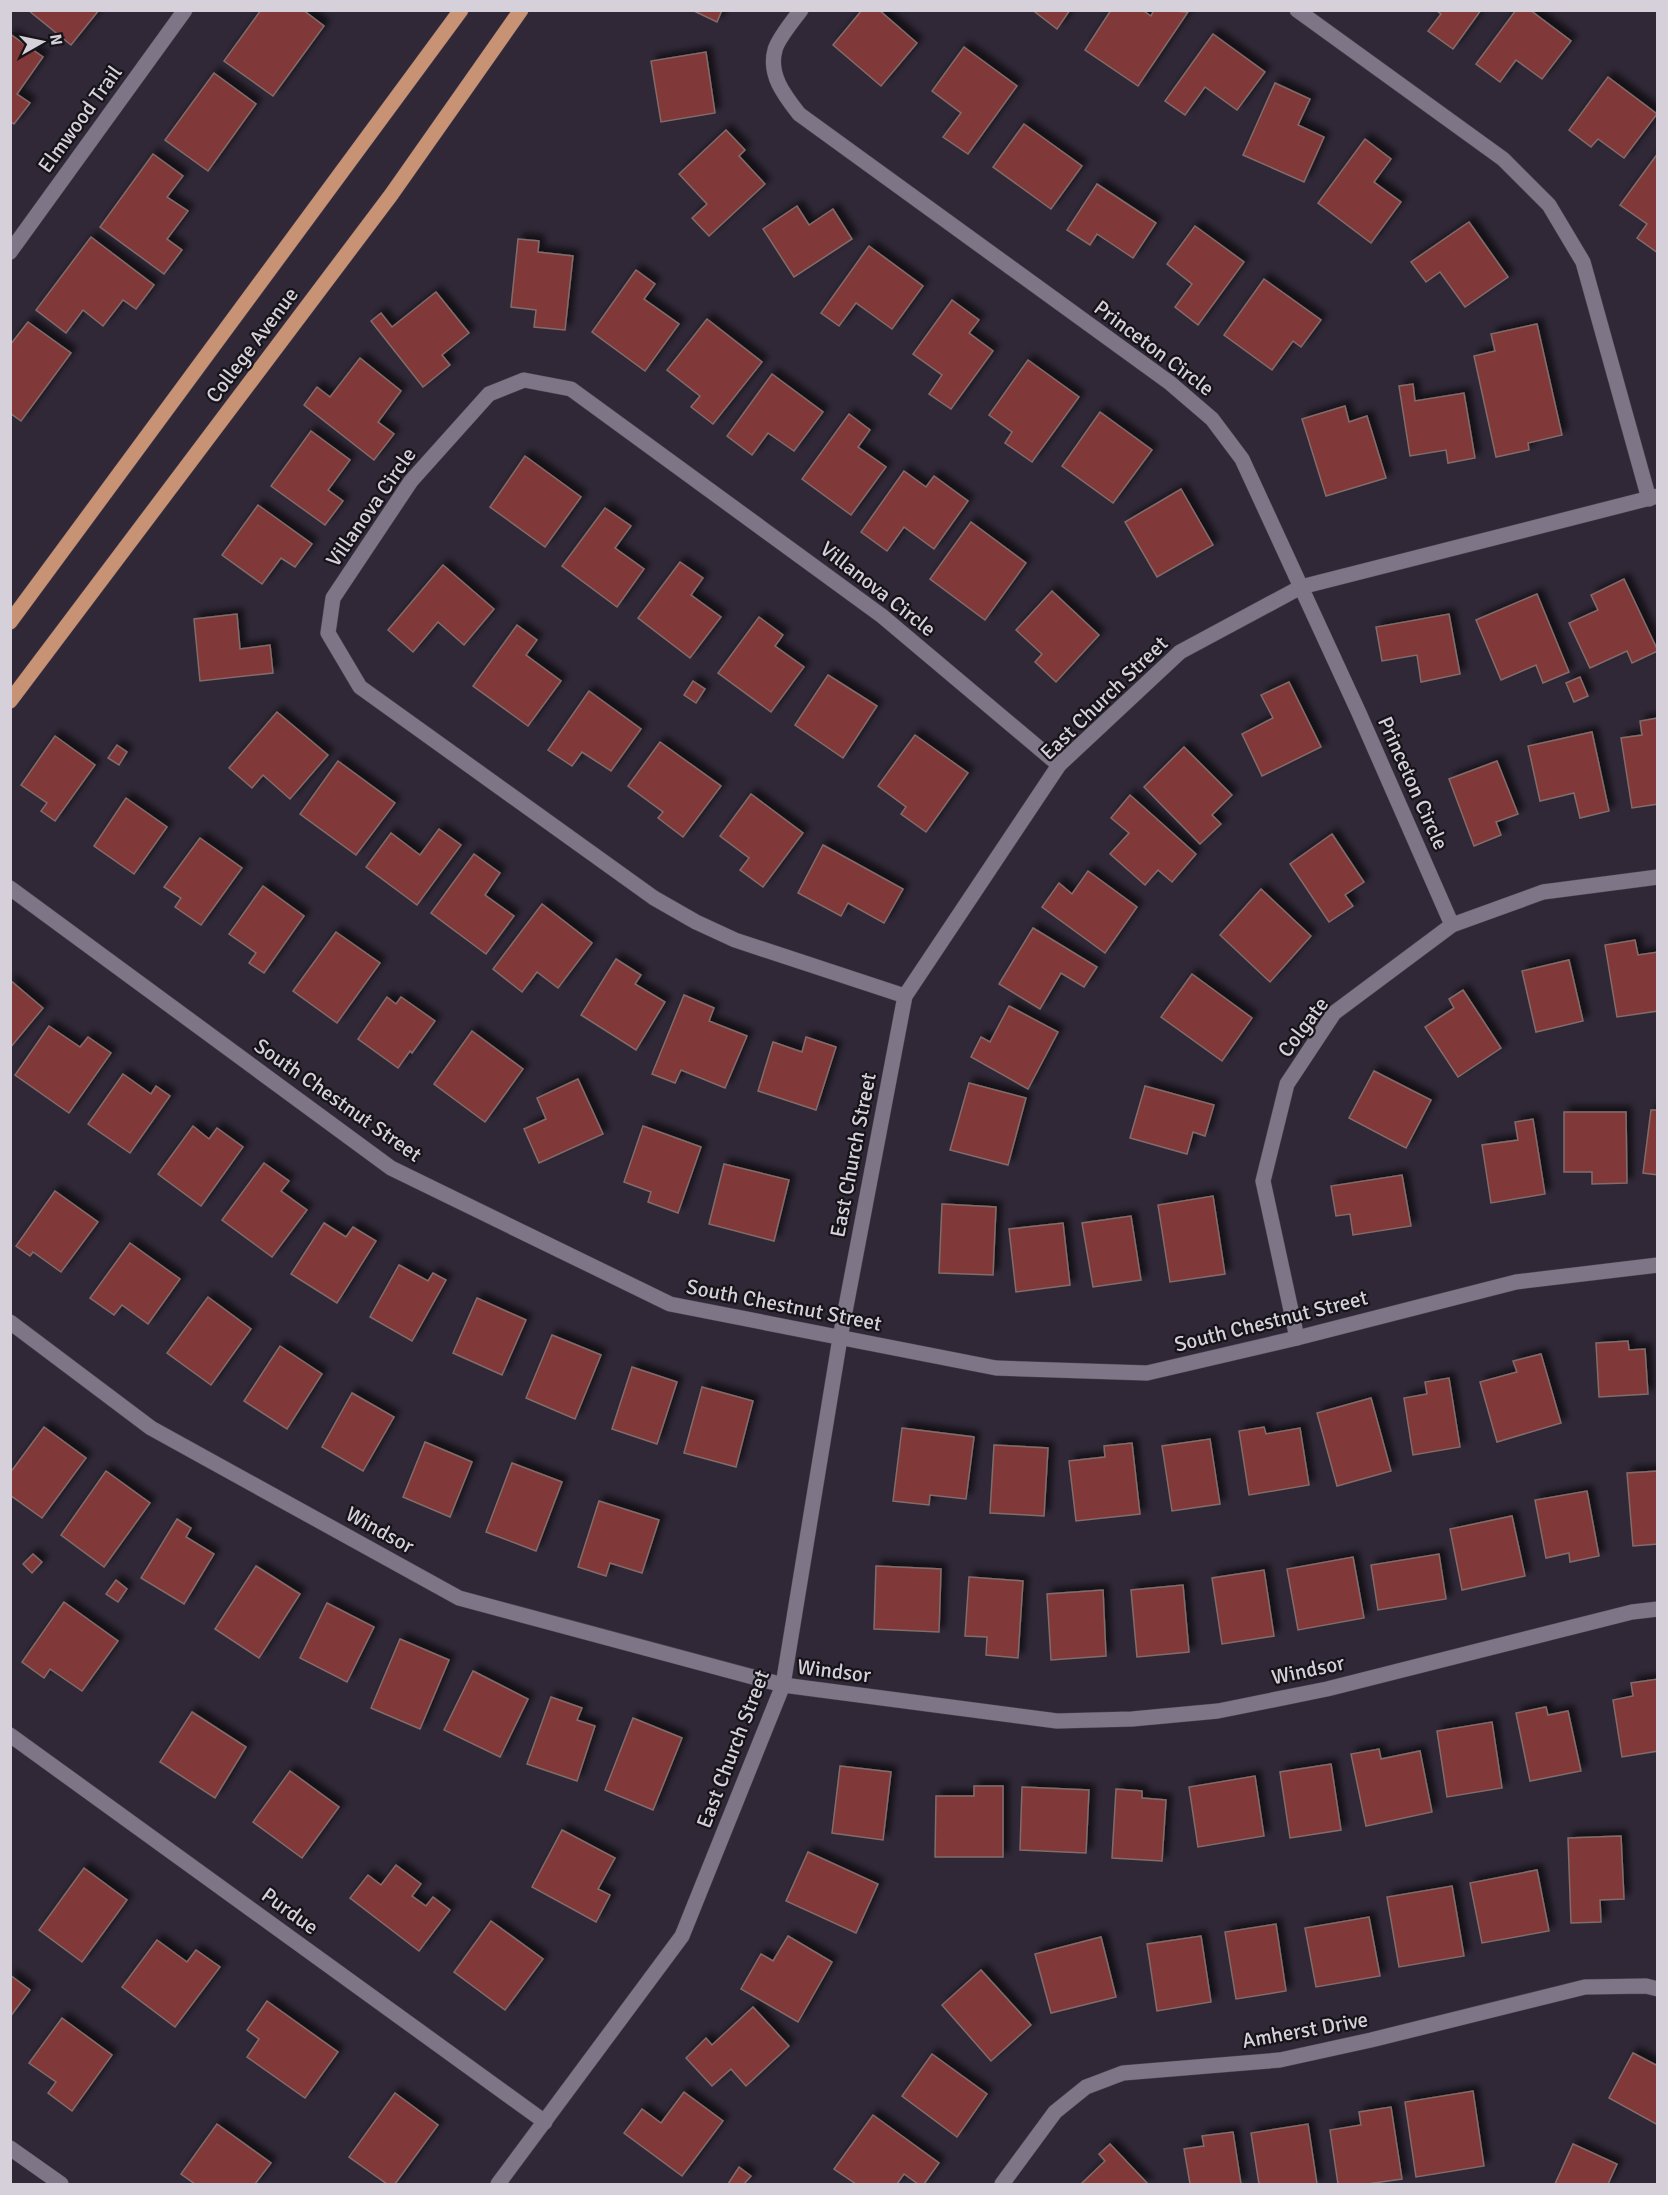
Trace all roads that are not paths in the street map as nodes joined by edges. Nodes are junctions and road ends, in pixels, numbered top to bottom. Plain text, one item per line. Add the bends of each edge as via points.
1 (184, 10) edge
2 (461, 10) edge
3 (521, 10) edge
4 (801, 10) edge
5 (1297, 10) edge
6 (10, 252) edge
7 (1654, 497) edge
8 (1301, 587) junction
9 (10, 622) edge
10 (10, 701) edge
11 (1059, 765) junction
12 (1658, 877) edge
13 (10, 888) edge
14 (1452, 926) junction
15 (905, 996) junction
16 (1658, 1265) edge
17 (10, 1322) edge
18 (840, 1338) junction
19 (1297, 1338) junction
20 (1658, 1609) edge
21 (783, 1685) junction
22 (10, 1735) edge
23 (1658, 1989) edge
24 (545, 2122) junction
25 (10, 2148) edge
26 (61, 2184) edge
27 (498, 2184) edge
28 (1002, 2184) edge

1 - 6 street, Elmwood Trail
2 - 9 main road, College Avenue
3 - 10 main road, College Avenue via 391,195
4 - 8 street, Princeton Circle via 775,49 774,74 800,114 1161,376 1212,419 1242,459
5 - 7 street via 1503,159 1549,204 1582,262
7 - 8 street, East Church Street
8 - 11 street, East Church Street via 1180,652
8 - 14 street, Princeton Circle
11 - 15 street, East Church Street
11 - 15 street, Villanova Circle via 882,616 571,389 525,380 489,394 411,480 333,598 328,633 360,687 654,898 696,922 735,940
12 - 14 street, Colgate via 1543,892
13 - 18 street, South Chestnut Street via 391,1168 670,1304
14 - 19 street, Colgate via 1335,1013 1287,1084 1263,1181
15 - 18 street, East Church Street
16 - 19 street, South Chestnut Street via 1516,1282
17 - 21 street, Windsor via 151,1428 459,1598
18 - 19 street, South Chestnut Street via 996,1368 1147,1373
18 - 21 street, East Church Street
20 - 21 street, Windsor via 1632,1612 1327,1689 1218,1711 1132,1719 1057,1721
21 - 24 street, East Church Street via 682,1936
22 - 24 street, Purdue
23 - 28 street, Amherst Drive via 1585,1987 1280,2060 1123,2073 1086,2087 1055,2112
24 - 27 street, East Church Street
25 - 26 street

